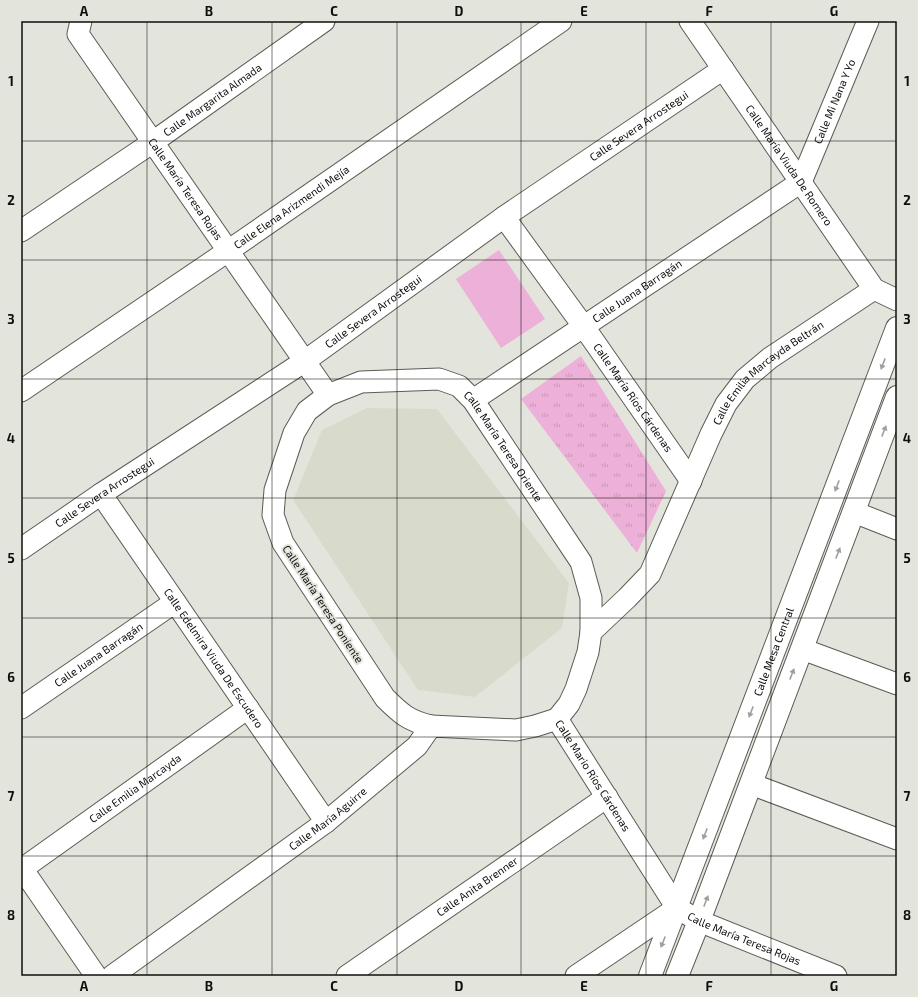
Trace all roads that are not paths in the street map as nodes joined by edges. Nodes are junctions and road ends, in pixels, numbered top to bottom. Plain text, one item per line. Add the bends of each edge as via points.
1 (97, 21) edge
2 (324, 21) edge
3 (561, 21) edge
4 (868, 21) edge
5 (699, 24) edge
6 (79, 27) edge
7 (723, 69) junction
8 (153, 142) junction
9 (801, 182) junction
10 (504, 217) junction
11 (21, 231) edge
12 (228, 251) junction
13 (874, 289) junction
14 (897, 300) edge
15 (584, 327) junction
16 (897, 328) edge
17 (305, 361) junction
18 (21, 391) edge
19 (328, 395) junction
20 (897, 397) edge
21 (473, 400) junction
22 (691, 480) junction
23 (101, 494) junction
24 (854, 512) junction
25 (897, 528) edge
26 (21, 549) edge
27 (175, 602) junction
28 (590, 632) junction
29 (802, 649) junction
30 (897, 684) edge
31 (21, 708) edge
32 (248, 708) junction
33 (557, 719) junction
34 (432, 726) junction
35 (751, 784) junction
36 (607, 797) junction
37 (326, 822) junction
38 (897, 838) edge
39 (22, 868) edge
40 (677, 908) junction
41 (699, 921) junction
42 (96, 976) edge
43 (112, 976) edge
44 (347, 976) edge
45 (576, 976) edge
46 (650, 976) edge
47 (676, 976) edge
48 (836, 976) edge

1 - 6 street
2 - 8 street, Calle Margarita Almada
3 - 12 street, Calle Elena Arizmendi Mejía
4 - 9 street, Calle Mi Nana Y Yo
5 - 7 street, Calle María Viuda De Romero
6 - 8 street, Calle María Teresa Rojas
7 - 9 street, Calle María Viuda De Romero
7 - 10 street, Calle Severa Arrostegui
8 - 11 street, Calle Margarita Almada
8 - 12 street, Calle María Teresa Rojas
9 - 13 street, Calle María Viuda De Romero
9 - 15 street, Calle Juana Barragán
10 - 15 street, Calle María Ríos Cárdenas
10 - 17 street, Calle Severa Arrostegui
12 - 17 street, Calle María Teresa Rojas
12 - 18 street, Calle Elena Arizmendi Mejía
13 - 14 street
13 - 22 street, Calle Emilia Marcayda Beltrán via 770,358 745,379 726,404
15 - 21 street, Calle Juana Barragán
15 - 22 street, Calle María Ríos Cárdenas
16 -> 40 main road, Calle Mesa Central
17 - 19 street, Calle María Teresa Rojas
17 - 23 street, Calle Severa Arrostegui
19 - 21 street, Calle María Teresa Oriente via 361,382 438,379 459,386
19 - 34 street, Calle María Teresa Poniente via 307,411 294,433 275,490 273,515 283,543 385,698 402,715 418,723
24 -> 20 main road
21 - 28 street, Calle María Teresa Oriente via 581,562 592,598
22 - 28 street via 650,574
23 - 26 street, Calle Severa Arrostegui
23 - 27 street, Calle Edelmira Viuda De Escudero
24 - 25 street
29 -> 24 main road
27 - 31 street, Calle Juana Barragán
27 - 32 street, Calle Edelmira Viuda De Escudero
28 - 33 street, Calle Mario Ríos Cárdenas via 588,652 576,689 570,704
29 - 30 street
35 -> 29 main road
32 - 37 street, Calle Edelmira Viuda De Escudero
32 - 39 street, Calle Emilia Marcayda
33 - 34 street via 516,730
33 - 36 street, Calle Mario Ríos Cárdenas
34 - 37 street, Calle María Aguirre via 417,746
35 - 38 street
41 -> 35 main road
36 - 40 street, Calle Mario Ríos Cárdenas
36 - 44 street, Calle Anita Brenner
37 - 43 street, Calle María Aguirre
39 - 42 street
40 - 41 street, Calle María Teresa Rojas
40 - 45 street
40 -> 46 main road, Calle Mesa Central
41 - 47 main road
41 - 48 street, Calle María Teresa Rojas

